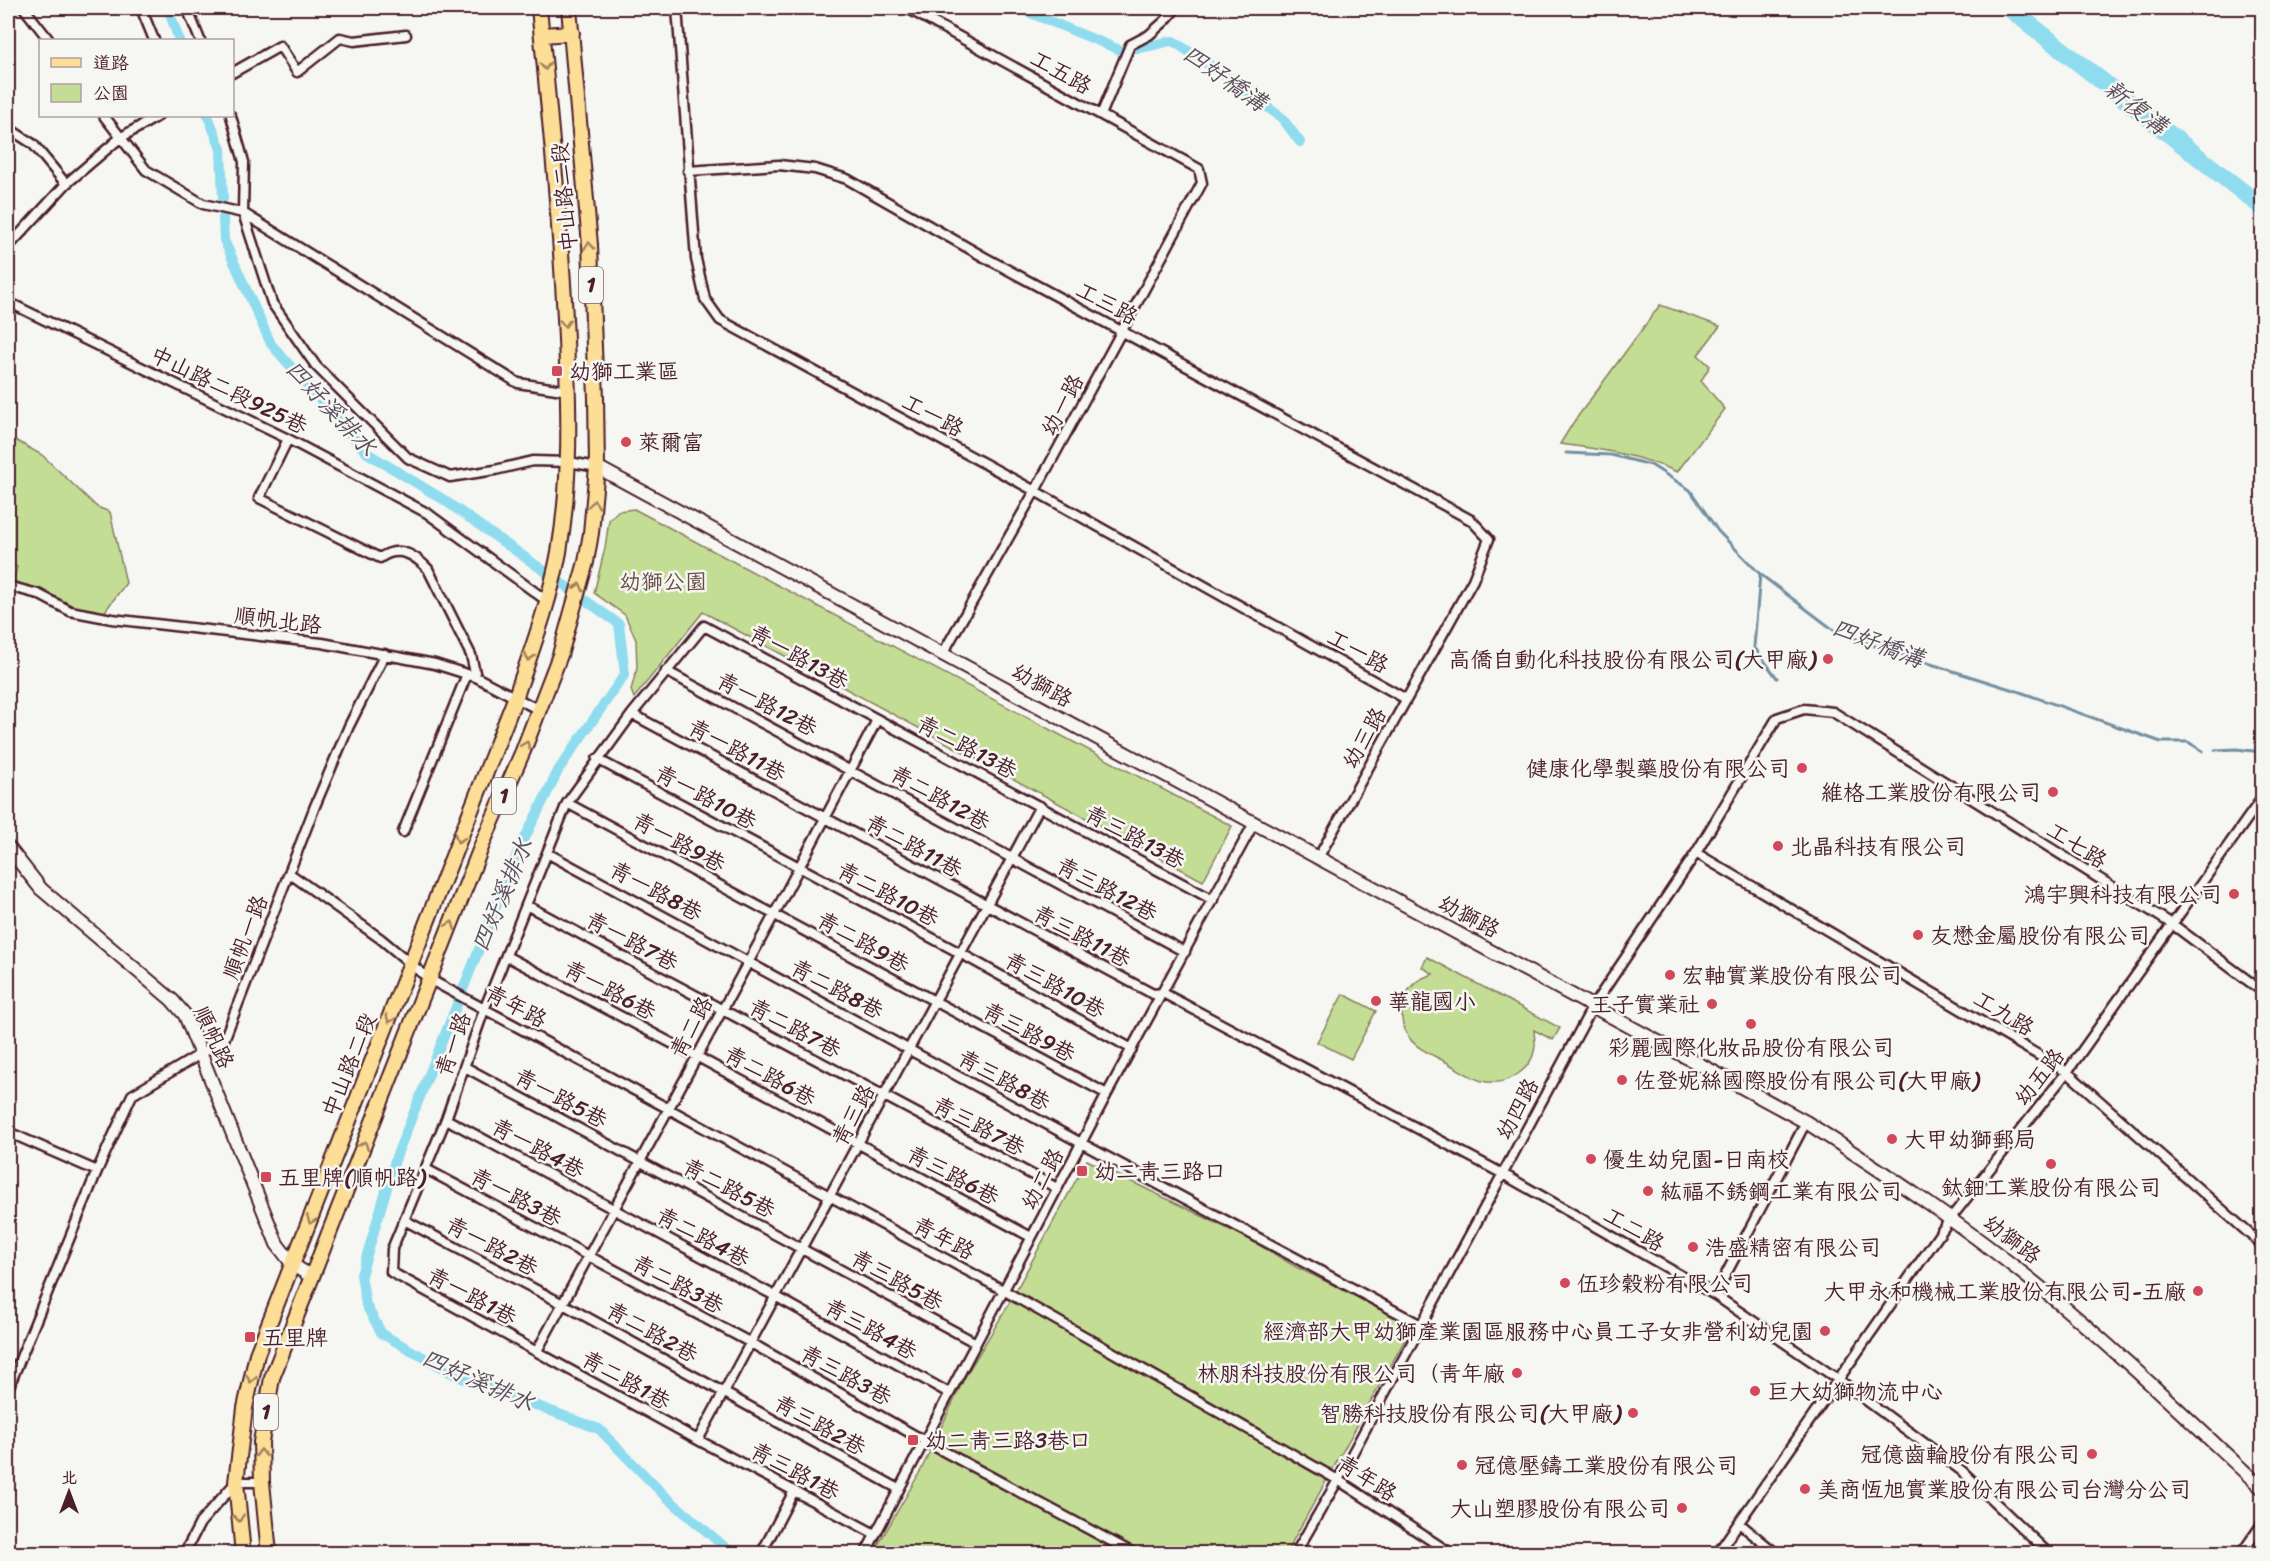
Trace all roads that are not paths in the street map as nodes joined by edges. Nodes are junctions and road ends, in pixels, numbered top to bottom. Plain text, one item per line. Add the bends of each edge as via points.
1 (24, 8) edge
2 (141, 8) edge
3 (187, 8) edge
4 (539, 8) edge
5 (570, 8) edge
6 (677, 8) edge
7 (907, 8) edge
8 (1176, 8) edge
9 (572, 33) junction
10 (406, 35) dead end
11 (542, 35) junction
12 (48, 39) edge
13 (154, 39) edge
14 (200, 39) edge
15 (234, 72) edge
16 (1101, 115) junction
17 (105, 117) edge
18 (156, 117) edge
19 (231, 117) edge
20 (8, 128) edge
21 (120, 138) junction
22 (1199, 169) joint
23 (688, 171) junction
24 (66, 184) junction
25 (243, 213) junction
26 (8, 247) edge
27 (8, 302) edge
28 (1122, 332) junction
29 (569, 391) junction
30 (288, 439) junction
31 (569, 462) junction
32 (597, 467) junction
33 (1035, 491) junction
34 (1489, 539) joint
35 (8, 586) edge
36 (547, 602) junction
37 (704, 626) joint
38 (385, 654) junction
39 (942, 655) junction
40 (666, 671) junction
41 (471, 676) junction
42 (516, 696) junction
43 (1406, 699) junction
44 (1804, 709) joint
45 (539, 710) junction
46 (632, 714) junction
47 (877, 720) junction
48 (597, 759) junction
49 (851, 769) junction
50 (2262, 798) edge
51 (567, 803) junction
52 (1040, 806) junction
53 (825, 818) junction
54 (1254, 823) junction
55 (403, 832) dead end
56 (8, 847) edge
57 (547, 853) junction
58 (1696, 853) junction
59 (1011, 858) junction
60 (1318, 858) junction
61 (799, 867) junction
62 (289, 873) junction
63 (1213, 900) junction
64 (526, 905) junction
65 (986, 905) junction
66 (775, 913) junction
67 (2172, 924) junction
68 (1185, 952) junction
69 (960, 953) junction
70 (506, 956) junction
71 (747, 961) junction
72 (412, 964) junction
73 (429, 979) junction
74 (2262, 991) edge
75 (1162, 993) junction
76 (933, 1002) junction
77 (1593, 1006) junction
78 (721, 1009) junction
79 (484, 1010) junction
80 (909, 1049) junction
81 (1132, 1049) junction
82 (201, 1054) junction
83 (696, 1056) junction
84 (465, 1067) junction
85 (2067, 1072) junction
86 (1107, 1094) junction
87 (884, 1096) junction
88 (669, 1109) junction
89 (446, 1119) junction
90 (1806, 1122) junction
91 (8, 1132) edge
92 (1081, 1143) junction
93 (858, 1145) junction
94 (640, 1161) junction
95 (426, 1169) junction
96 (97, 1171) junction
97 (1503, 1174) junction
98 (1057, 1188) junction
99 (831, 1197) junction
100 (614, 1209) junction
101 (1950, 1219) junction
102 (405, 1220) junction
103 (1031, 1237) junction
104 (2262, 1245) edge
105 (801, 1248) junction
106 (589, 1256) junction
107 (293, 1265) junction
108 (391, 1272) joint
109 (312, 1277) junction
110 (1003, 1290) junction
111 (1715, 1295) junction
112 (775, 1296) junction
113 (563, 1304) junction
114 (1421, 1325) junction
115 (751, 1343) junction
116 (976, 1343) junction
117 (537, 1351) junction
118 (1839, 1380) junction
119 (8, 1389) edge
120 (724, 1393) junction
121 (949, 1393) junction
122 (924, 1439) junction
123 (698, 1440) junction
124 (1338, 1480) junction
125 (236, 1482) junction
126 (262, 1482) junction
127 (2262, 1488) edge
128 (899, 1489) junction
129 (794, 1491) junction
130 (1739, 1523) junction
131 (2262, 1524) edge
132 (875, 1534) junction
133 (184, 1554) edge
134 (243, 1554) edge
135 (269, 1554) edge
136 (761, 1554) edge
137 (865, 1554) edge
138 (1135, 1554) edge
139 (1295, 1554) edge
140 (1452, 1554) edge
141 (1717, 1554) edge
142 (1777, 1554) edge
143 (2049, 1554) edge
144 (2241, 1554) edge

1 - 12 street
2 - 13 street
3 - 14 street
4 - 11 main road, 中山路二段 / 1
5 - 9 main road, 中山路二段 / 1
6 - 23 street, 工一路
7 - 16 street, 工五路
8 - 16 street via 1149,35 1130,45
9 - 11 main road
32 -> 9 main road, 中山路二段 / 1 via 590,245
10 - 15 street via 354,42 340,39 297,72 280,45
11 -> 29 main road, 中山路二段 / 1 via 562,244
16 - 22 street, 工五路
17 - 21 street
18 - 21 street
19 - 25 street via 244,162
20 - 24 street via 33,144
21 - 24 street
21 - 25 street via 146,170 203,204
22 - 28 street, 幼一路 via 1202,183
23 - 28 street, 工三路 via 779,165 815,169 847,179
23 - 33 street, 工一路 via 696,260 705,299 720,320
24 - 26 street
25 - 29 street via 518,382
25 - 31 street via 272,303 316,366 408,458 450,477 533,460
27 - 30 street, 中山路二段925巷
28 - 33 street, 幼一路
28 - 34 street, 工三路 via 1471,520
29 - 31 main road, 中山路二段 / 1
30 - 36 street, 中山路二段925巷 via 427,513
30 - 41 street via 259,498 380,558 402,552 417,558 428,569 471,655
31 - 32 street
31 - 36 main road, 中山路二段 / 1 via 559,553
32 - 39 street, 幼獅路
45 -> 32 main road, 中山路二段 / 1 via 560,655 586,562
33 - 39 street, 幼一路
33 - 43 street, 工一路
34 - 43 street, 幼三路 via 1473,580
35 - 38 street, 順帆北路 via 38,594 70,611 112,619
36 -> 42 main road, 中山路二段 / 1
37 - 40 street, 青一路
37 - 47 street, 青一路13巷
38 - 41 street, 順帆北路
38 - 62 street, 順帆一路 via 350,726
39 - 54 street, 幼獅路
40 - 46 street, 青一路
40 - 49 street, 青一路12巷
41 - 42 street, 順帆北路
41 - 55 street
42 - 45 street, 順帆北路
42 -> 72 main road, 中山路二段 / 1
43 - 60 street, 幼三路
44 - 58 street, 幼四路 via 1777,718
44 - 67 street, 工七路 via 1833,712
73 -> 45 main road, 中山路二段 / 1
46 - 48 street, 青一路
46 - 53 street, 青一路11巷
47 - 49 street, 青二路
47 - 52 street, 青二路13巷
48 - 51 street, 青一路
48 - 61 street, 青一路10巷
49 - 53 street, 青二路
49 - 59 street, 青二路12巷
50 - 67 street, 幼五路
51 - 57 street, 青一路
51 - 66 street, 青一路9巷
52 - 59 street, 青三路
52 - 63 street, 青三路13巷
53 - 61 street, 青二路
53 - 65 street, 青二路11巷
54 - 60 street, 幼獅路
54 - 63 street, 幼二路
56 - 82 street, 順帆路 via 40,889 185,1015
57 - 64 street, 青一路
57 - 71 street, 青一路8巷
58 - 77 street, 幼四路
58 - 85 street, 工九路
59 - 65 street, 青三路
59 - 68 street, 青三路12巷
60 - 77 street, 幼獅路
61 - 66 street, 青二路
61 - 69 street, 青二路10巷
62 - 72 street, 青年路
62 - 82 street, 順帆一路 via 224,1040
63 - 68 street, 幼二路
64 - 70 street, 青一路
64 - 78 street, 青一路7巷
65 - 69 street, 青三路
65 - 75 street, 青三路11巷 via 1153,994
66 - 71 street, 青二路
66 - 76 street, 青二路9巷
67 - 74 street, 工七路
67 - 85 street, 幼五路
68 - 75 street, 幼二路
69 - 76 street, 青三路
69 - 81 street, 青三路10巷
70 - 79 street, 青一路
70 - 83 street, 青一路6巷
71 - 78 street, 青二路
71 - 80 street, 青二路8巷
72 - 73 street, 青年路
72 -> 107 main road, 中山路二段 / 1
73 - 79 street, 青年路
109 -> 73 main road, 中山路二段 / 1
75 - 81 street, 幼二路
75 - 97 street, 工二路
76 - 80 street, 青三路
76 - 86 street, 青三路9巷
77 - 90 street, 幼獅路
77 - 97 street, 幼四路
78 - 83 street, 青二路
78 - 87 street, 青二路7巷
79 - 84 street, 青一路
79 - 88 street, 青年路
80 - 87 street, 青三路
80 - 92 street, 青三路8巷
81 - 86 street, 幼二路
82 - 96 street, 順帆一路 via 132,1095
82 - 107 street, 順帆路 via 277,1244
83 - 88 street, 青二路
83 - 93 street, 青二路6巷
84 - 89 street, 青一路
84 - 94 street, 青一路5巷
85 - 101 street, 幼五路
85 - 104 street, 工九路
86 - 92 street, 幼二路
87 - 93 street, 青三路
87 - 98 street, 青三路7巷
88 - 94 street, 青二路
88 - 99 street, 青年路
89 - 95 street, 青一路
89 - 100 street, 青一路4巷
90 - 101 street, 幼獅路
90 - 111 street
91 - 96 street
92 - 98 street, 幼二路
92 - 114 street, 青三路8巷
93 - 99 street, 青三路
93 - 103 street, 青三路6巷
94 - 100 street, 青二路
94 - 105 street, 青二路5巷
95 - 102 street, 青一路
95 - 106 street, 青一路3巷
96 - 119 street, 順帆一路
97 - 111 street, 工二路
97 - 114 street, 幼四路
98 - 103 street, 幼二路
99 - 105 street, 青三路
99 - 110 street, 青年路
100 - 106 street, 青二路
100 - 112 street, 青二路4巷
101 - 118 street, 幼五路
101 - 127 street, 幼獅路 via 2078,1319
102 - 108 street, 青一路 via 392,1249
102 - 113 street, 青一路2巷
103 - 110 street, 幼二路
105 - 112 street, 青三路
105 - 116 street, 青三路5巷
106 - 113 street, 青二路
106 - 115 street, 青二路3巷
107 - 109 street
107 -> 125 main road, 中山路二段 / 1 via 257,1354 244,1408
108 - 117 street, 青一路1巷
126 -> 109 main road, 中山路二段 / 1 via 261,1442 272,1378
110 - 116 street, 幼二路
110 - 124 street, 青年路
111 - 118 street, 工二路
112 - 115 street, 青三路
112 - 121 street, 青三路4巷
113 - 117 street, 青二路
113 - 120 street, 青二路2巷
114 - 124 street, 幼四路
115 - 120 street, 青三路
115 - 122 street, 青三路3巷
116 - 121 street, 幼二路
117 - 123 street, 青二路1巷
118 - 130 street, 幼五路
118 - 143 street, 工二路 via 1962,1471
120 - 123 street, 青三路
120 - 128 street, 青三路2巷
121 - 122 street, 幼二路
122 - 128 street, 幼二路
122 - 138 street, 青三路3巷
123 - 129 street, 青三路1巷
124 - 139 street, 幼四路
124 - 140 street, 青年路
125 - 126 street
125 - 133 street via 200,1523
125 -> 134 main road, 中山路二段 / 1
126 - 135 main road, 中山路二段 / 1
128 - 132 street, 幼二路
129 - 132 street, 青三路1巷
129 - 136 street
130 - 141 street, 幼五路
130 - 142 street
131 - 144 street
132 - 137 street, 幼二路

